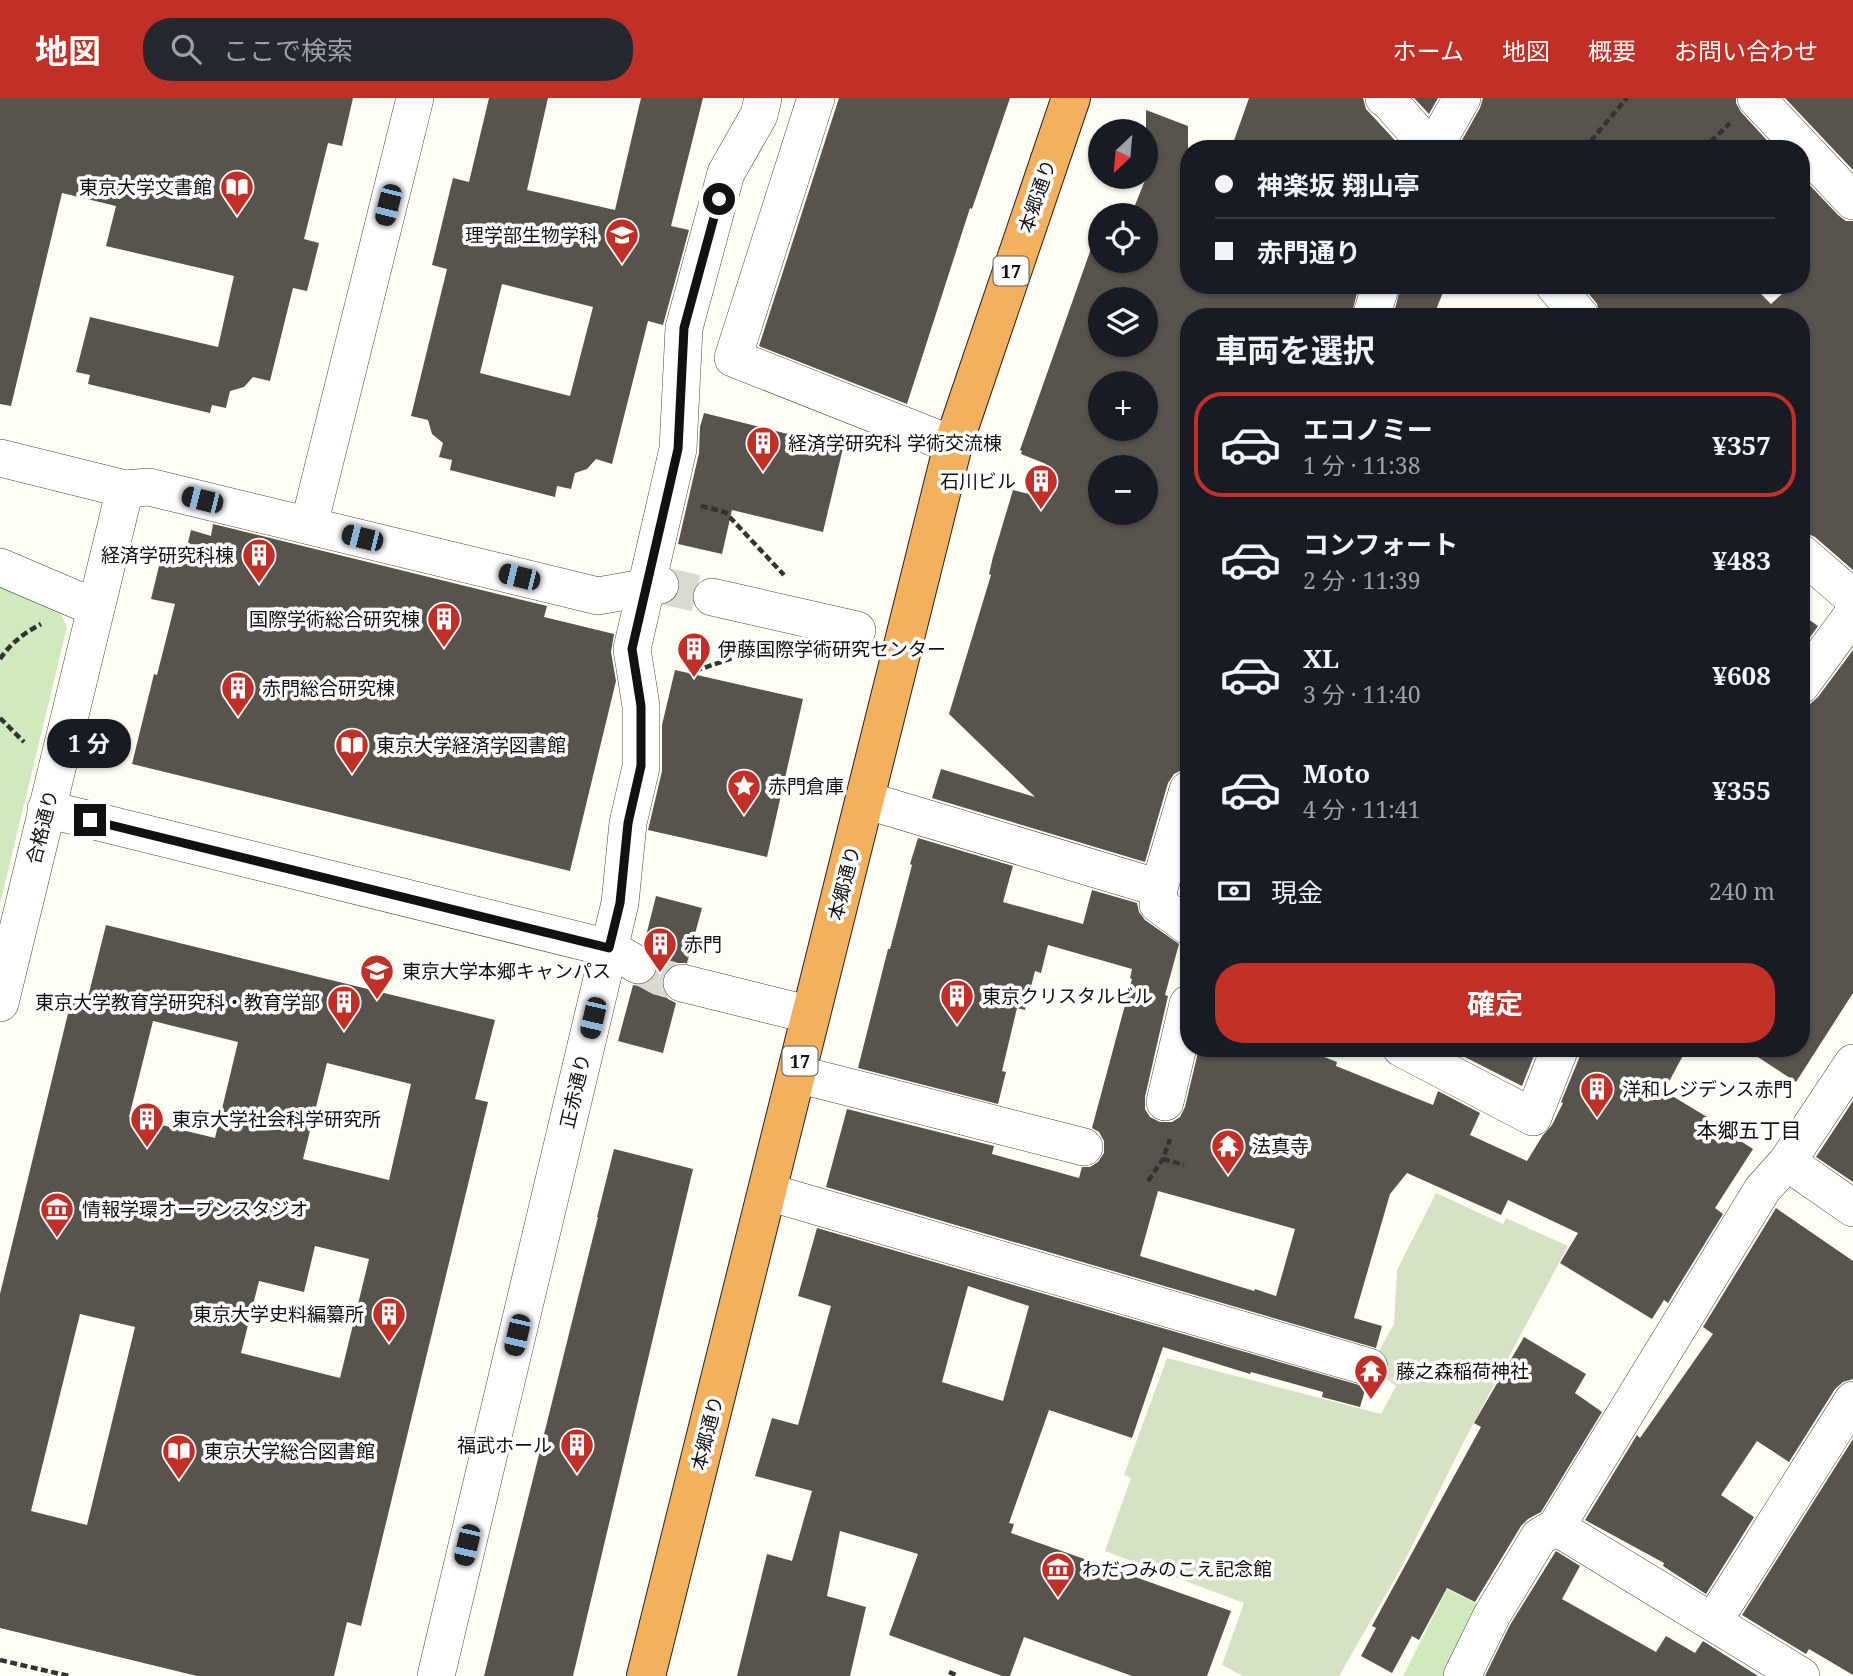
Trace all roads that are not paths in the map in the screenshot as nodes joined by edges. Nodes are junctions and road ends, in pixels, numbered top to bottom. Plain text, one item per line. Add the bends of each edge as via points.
1 (415, 98) edge
2 (763, 98) edge
3 (816, 98) edge
4 (1071, 98) edge
5 (1384, 98) edge
6 (1462, 98) edge
7 (1756, 98) edge
8 (1424, 140) edge
9 (1437, 140) edge
10 (1796, 140) edge
11 (1810, 155) edge
12 (1853, 201) edge
13 (1562, 294) edge
14 (1573, 308) edge
15 (953, 445) junction
16 (0, 458) edge
17 (125, 489) junction
18 (309, 525) junction
19 (1810, 561) edge
20 (0, 567) edge
21 (653, 587) junction
22 (712, 597) tunnel mouth
23 (1853, 598) edge
24 (96, 608) junction
25 (1853, 614) edge
26 (843, 627) road end
27 (1810, 673) edge
28 (864, 800) junction
29 (46, 809) junction
30 (1180, 817) edge
31 (1159, 888) junction
32 (1180, 920) edge
33 (623, 957) junction
34 (682, 983) tunnel mouth
35 (0, 1003) edge
36 (811, 1015) junction
37 (1180, 1051) edge
38 (1418, 1057) edge
39 (1556, 1057) edge
40 (1853, 1063) edge
41 (797, 1074) junction
42 (1169, 1115) road end
43 (1084, 1147) dead end
44 (1787, 1162) junction
45 (768, 1192) junction
46 (1853, 1208) edge
47 (1369, 1367) dead end
48 (1853, 1400) edge
49 (1556, 1527) junction
50 (1713, 1622) junction
51 (436, 1676) edge
52 (646, 1676) edge
53 (1462, 1676) edge
54 (1801, 1676) edge

1 - 18 street
2 - 21 street, 正赤通り via 726,173 684,328 678,449
3 - 15 street via 733,358
4 - 15 highway, 本郷通り / 17
5 - 8 street
6 - 9 street
7 - 10 street
11 - 12 street
13 - 14 street
15 - 28 highway, 本郷通り / 17
16 - 17 street
17 - 18 street via 149,487
17 - 24 street, 合格通り
18 - 21 street via 598,596
19 - 23 street
20 - 24 street
21 - 33 street, 正赤通り via 632,649 641,706 641,766 628,823 620,903
22 - 26 street
24 - 29 street, 合格通り
25 - 27 street
28 - 31 street
28 - 36 highway, 本郷通り / 17
29 - 33 street
29 - 35 street, 合格通り
30 - 31 street
31 - 32 street via 1158,904
33 - 51 street, 正赤通り
34 - 36 street
36 - 41 highway, 本郷通り / 17
37 - 42 street
38 - 39 street via 1533,1117
40 - 44 street
41 - 43 street
41 - 45 highway, 本郷通り / 17
44 - 46 street
44 - 49 street via 1762,1190
45 - 47 street
45 - 52 highway, 本郷通り / 17
48 - 50 street
49 - 50 street
49 - 53 street via 1538,1537
50 - 54 street

